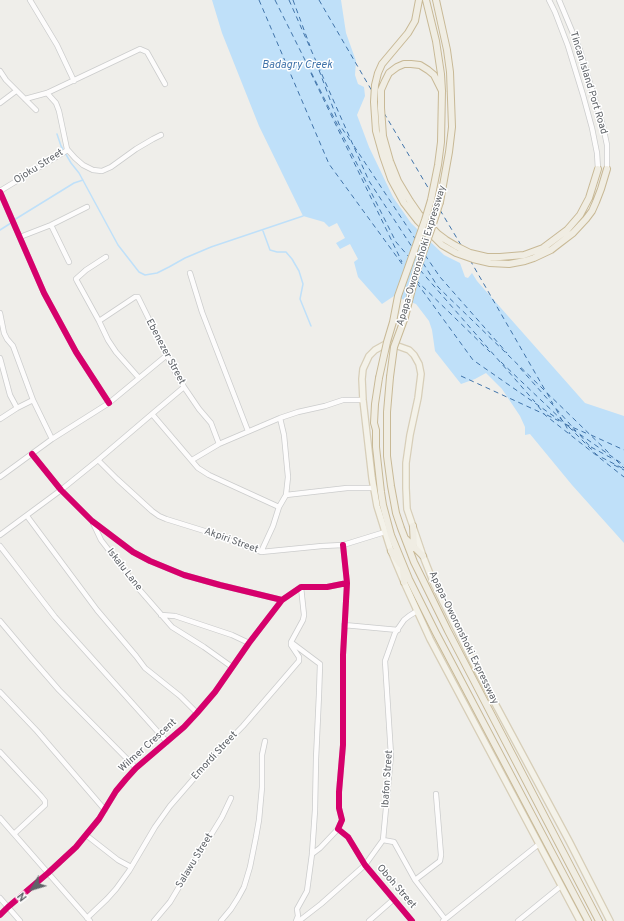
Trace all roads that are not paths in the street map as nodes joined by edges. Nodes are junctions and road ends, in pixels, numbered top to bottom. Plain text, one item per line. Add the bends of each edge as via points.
1 (30, 0) edge
2 (419, 0) edge
3 (426, 0) edge
4 (436, 0) edge
5 (549, 0) edge
6 (559, 0) edge
7 (0, 71) edge
8 (74, 81) junction
9 (165, 84) dead end
10 (16, 91) junction
11 (442, 91) junction
12 (47, 93) junction
13 (25, 99) junction
14 (0, 103) edge
15 (36, 110) dead end
16 (161, 135) dead end
17 (65, 151) junction
18 (598, 169) joint
19 (607, 169) joint
20 (0, 191) edge
21 (87, 207) dead end
22 (51, 225) junction
23 (20, 237) junction
24 (106, 257) dead end
25 (69, 262) dead end
26 (190, 273) dead end
27 (0, 313) edge
28 (99, 321) junction
29 (2, 334) edge
30 (167, 355) junction
31 (0, 358) edge
32 (1, 368) edge
33 (139, 378) junction
34 (184, 387) junction
35 (33, 400) junction
36 (363, 400) junction
37 (109, 402) junction
38 (17, 408) junction
39 (152, 414) junction
40 (280, 418) junction
41 (0, 419) edge
42 (248, 431) junction
43 (52, 439) junction
44 (219, 444) junction
45 (32, 454) junction
46 (98, 460) junction
47 (192, 460) junction
48 (0, 477) edge
49 (373, 488) junction
50 (61, 490) junction
51 (286, 495) junction
52 (280, 506) junction
53 (27, 516) junction
54 (92, 521) junction
55 (413, 526) junction
56 (401, 528) junction
57 (385, 532) junction
58 (0, 535) edge
59 (0, 546) edge
60 (343, 546) junction
61 (414, 547) junction
62 (394, 551) junction
63 (262, 552) junction
64 (423, 556) junction
65 (414, 562) junction
66 (406, 580) junction
67 (347, 583) junction
68 (301, 588) junction
69 (282, 600) junction
70 (417, 611) junction
71 (161, 615) junction
72 (0, 621) edge
73 (344, 625) junction
74 (398, 630) junction
75 (291, 642) junction
76 (249, 643) junction
77 (232, 668) junction
78 (0, 692) edge
79 (197, 713) junction
80 (265, 741) dead end
81 (167, 742) junction
82 (0, 752) edge
83 (136, 768) junction
84 (436, 794) dead end
85 (231, 798) dead end
86 (105, 810) junction
87 (0, 818) edge
88 (338, 829) junction
89 (14, 834) junction
90 (86, 835) junction
91 (383, 840) junction
92 (539, 844) junction
93 (312, 854) junction
94 (365, 866) junction
95 (131, 867) junction
96 (48, 873) junction
97 (415, 880) junction
98 (561, 886) junction
99 (0, 898) edge
100 (394, 899) junction
101 (8, 907) junction
102 (0, 915) edge
103 (88, 920) edge
104 (444, 920) edge
105 (20, 921) edge
106 (154, 921) edge
107 (221, 921) edge
108 (297, 921) edge
109 (369, 921) edge
110 (412, 921) edge
111 (518, 921) edge
112 (580, 921) edge
113 (588, 921) edge
114 (599, 921) edge
115 (610, 921) edge

1 - 8 street via 57,45
2 - 19 highway via 415,21 378,73 374,102 376,131 391,179 404,202 418,221 442,245 456,253 490,263 509,264 534,258 551,250 586,219 592,211
3 - 11 highway, Apapa-Oworonshoki Expressway via 436,41
4 - 56 highway, Apapa-Oworonshoki Expressway, bridge via 450,72 452,127 440,202 394,347 390,377 387,456
5 - 18 street, Tincan Island Port Road via 568,46 587,108 597,152
6 - 19 street, Tincan Island Port Road via 580,50 603,126 607,145
7 - 10 street
8 - 9 street via 140,49 148,52
8 - 12 street
10 - 13 street
10 - 14 street
11 - 18 highway via 434,75 420,65 404,64 396,67 389,73 381,90 383,136 398,181 419,214 438,234 470,253 500,258 524,255 543,248 567,230 580,215 589,198
11 - 62 highway, Apapa-Oworonshoki Expressway, bridge via 438,165 425,220 398,296 375,404 374,423 383,505
12 - 13 street
12 - 17 street, Ojoku Street via 59,111
13 - 15 street
16 - 17 street via 111,167 102,170 93,170 83,165
17 - 20 street, Ojoku Street
20 - 23 street
21 - 22 street
22 - 23 street
22 - 25 street
23 - 37 street via 44,293 76,352
24 - 28 street via 76,279
26 - 42 street via 202,312
27 - 29 street
28 - 30 street, Ebenezer Street via 137,296
28 - 33 street via 116,352
29 - 35 street via 13,346
30 - 33 street
30 - 34 street, Ebenezer Street
31 - 32 street
32 - 38 street
33 - 37 street
34 - 39 street
34 - 44 street, Ebenezer Street via 211,423
35 - 38 street
35 - 43 street
36 - 40 street via 344,400
36 - 49 main road, Apapa-Oworonshoki Expressway
36 - 55 main road, Apapa-Oworonshoki Expressway via 363,369 375,350 389,344 403,347 414,355 421,374 406,463 407,509
37 - 43 street
38 - 41 street
39 - 46 street
39 - 47 street
40 - 42 street
40 - 51 street via 288,477
42 - 44 street
43 - 45 street
44 - 47 street
45 - 48 street
45 - 50 street
46 - 50 street
46 - 63 street, Akpiri Street via 159,516
47 - 52 street via 198,468 209,474
49 - 51 street via 347,488
49 - 57 main road, Apapa-Oworonshoki Expressway
50 - 53 street
50 - 54 street
51 - 52 street
52 - 63 street
53 - 58 street
53 - 79 street via 97,610 145,668
54 - 69 street via 133,552 150,561 184,575
54 - 71 street, Iskalu Lane via 101,540
55 - 61 highway
55 - 64 main road, Apapa-Oworonshoki Expressway
56 - 61 highway via 406,539
56 - 65 highway, Apapa-Oworonshoki Expressway
57 - 60 street, Akpiri Street
57 - 62 main road, Apapa-Oworonshoki Expressway
59 - 81 street via 55,617
60 - 63 street, Akpiri Street
60 - 67 street
61 - 64 highway
61 - 65 highway
62 - 66 highway, Apapa-Oworonshoki Expressway
62 - 66 highway
64 - 115 main road, Apapa-Oworonshoki Expressway via 434,584 476,668
65 - 114 highway, Apapa-Oworonshoki Expressway
66 - 70 main road, Apapa-Oworonshoki Expressway
66 - 113 highway, Apapa-Oworonshoki Expressway
67 - 68 street
67 - 73 street
68 - 69 street
68 - 75 street via 304,615
69 - 76 street, Wilmer Crescent
70 - 74 street, Ibafon Street via 404,620
70 - 92 main road, Apapa-Oworonshoki Expressway
71 - 76 street via 175,616
71 - 77 street, Iskalu Lane via 174,629
72 - 83 street via 60,690
73 - 74 street
73 - 88 street via 343,745 339,792 342,820
74 - 91 street, Ibafon Street via 385,661 391,755
75 - 93 street via 320,664
75 - 95 street, Emordi Street via 299,661 170,806
76 - 77 street, Wilmer Crescent
77 - 79 street, Wilmer Crescent
78 - 86 street
79 - 81 street, Wilmer Crescent
80 - 107 street via 259,820 250,867 244,887
81 - 83 street, Wilmer Crescent
82 - 89 street via 45,801 45,805
83 - 86 street, Wilmer Crescent via 116,791
84 - 97 street via 440,861
85 - 106 street, Salawu Street via 170,902
86 - 90 street, Wilmer Crescent
87 - 89 street
88 - 93 street
88 - 94 street, Oboh Street via 348,837
89 - 96 street
90 - 95 street
90 - 96 street, Wilmer Crescent
91 - 94 street, Ibafon Street
91 - 97 street via 394,842
92 - 98 main road, Apapa-Oworonshoki Expressway
92 - 104 street
93 - 108 street via 307,891 297,910
94 - 100 street, Oboh Street
94 - 108 street, Ibafon Street
95 - 103 street, Emordi Street via 116,889
96 - 101 street, Wilmer Crescent
96 - 103 street
97 - 104 street
98 - 111 street
98 - 112 main road, Apapa-Oworonshoki Expressway
99 - 101 street
100 - 109 street
100 - 110 street, Oboh Street
101 - 102 street, Wilmer Crescent
101 - 105 street

